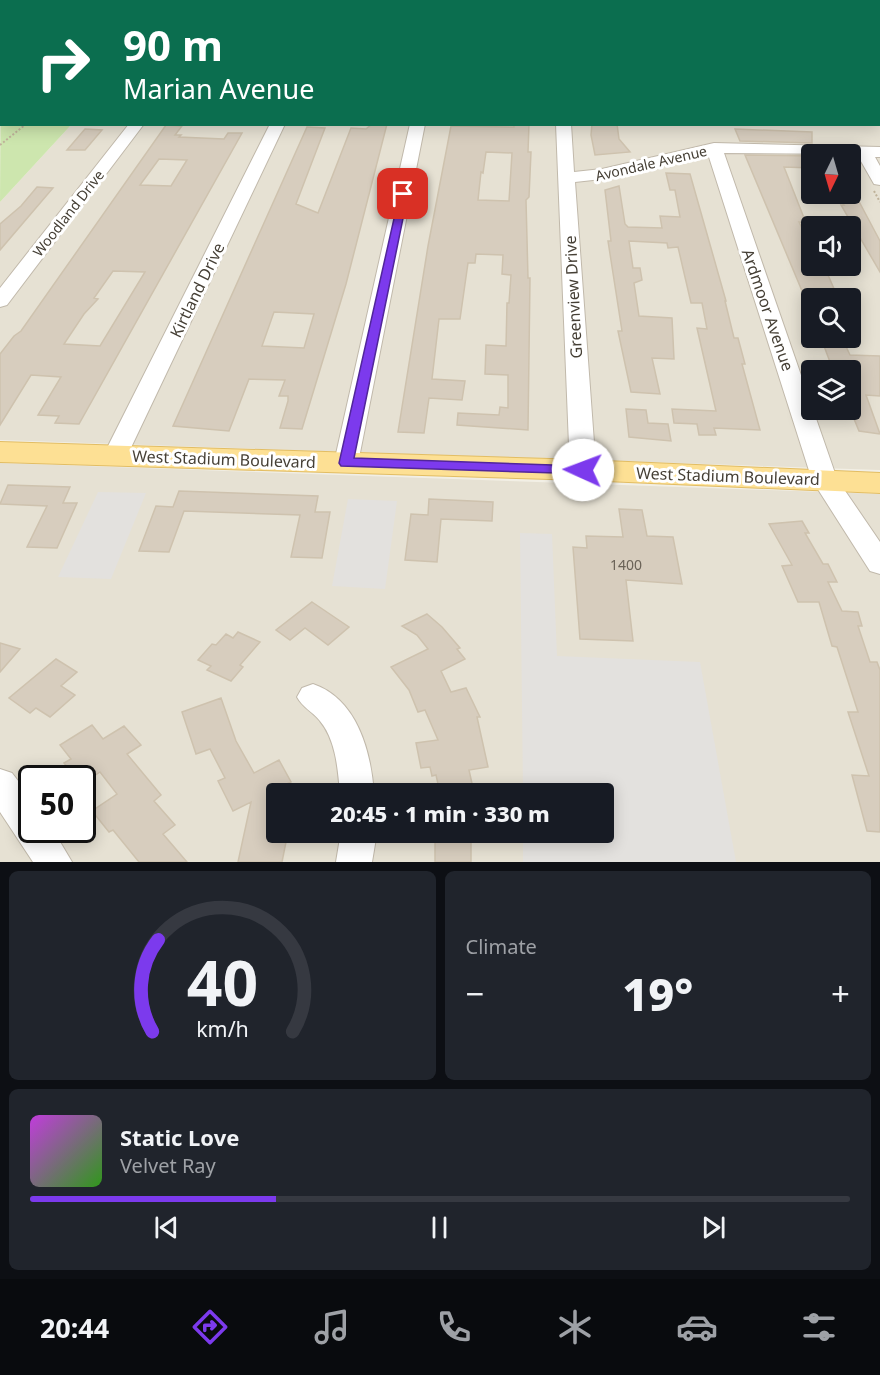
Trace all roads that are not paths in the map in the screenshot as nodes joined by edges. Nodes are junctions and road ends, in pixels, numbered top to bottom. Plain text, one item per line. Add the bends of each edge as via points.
1 (135, 126) edge
2 (277, 126) edge
3 (418, 126) edge
4 (563, 126) edge
5 (714, 148) junction
6 (872, 152) edge
7 (566, 178) junction
8 (880, 180) edge
9 (0, 301) edge
10 (0, 452) edge
11 (115, 456) junction
12 (346, 463) junction
13 (583, 470) junction
14 (825, 480) junction
15 (880, 483) edge
16 (880, 564) edge
17 (313, 698) dead end
18 (356, 783) edge
19 (0, 784) edge
20 (18, 809) edge
21 (41, 843) edge
22 (357, 843) edge
23 (54, 862) edge
24 (354, 862) edge

1 - 9 street, Woodland Drive
2 - 11 street, Kirtland Drive
3 - 12 street
4 - 7 street, Greenview Drive
5 - 6 street, Avondale Avenue
5 - 7 street, Avondale Avenue via 602,174
5 - 14 street, Ardmoor Avenue
6 - 8 street
7 - 13 street, Greenview Drive
10 - 11 main road, West Stadium Boulevard
11 - 12 main road, West Stadium Boulevard
12 - 13 main road, West Stadium Boulevard
13 - 14 main road, West Stadium Boulevard
14 - 15 main road, West Stadium Boulevard
14 - 16 street, Ardmoor Avenue
17 - 18 street via 331,711 346,737
19 - 20 street
21 - 23 street
22 - 24 street

